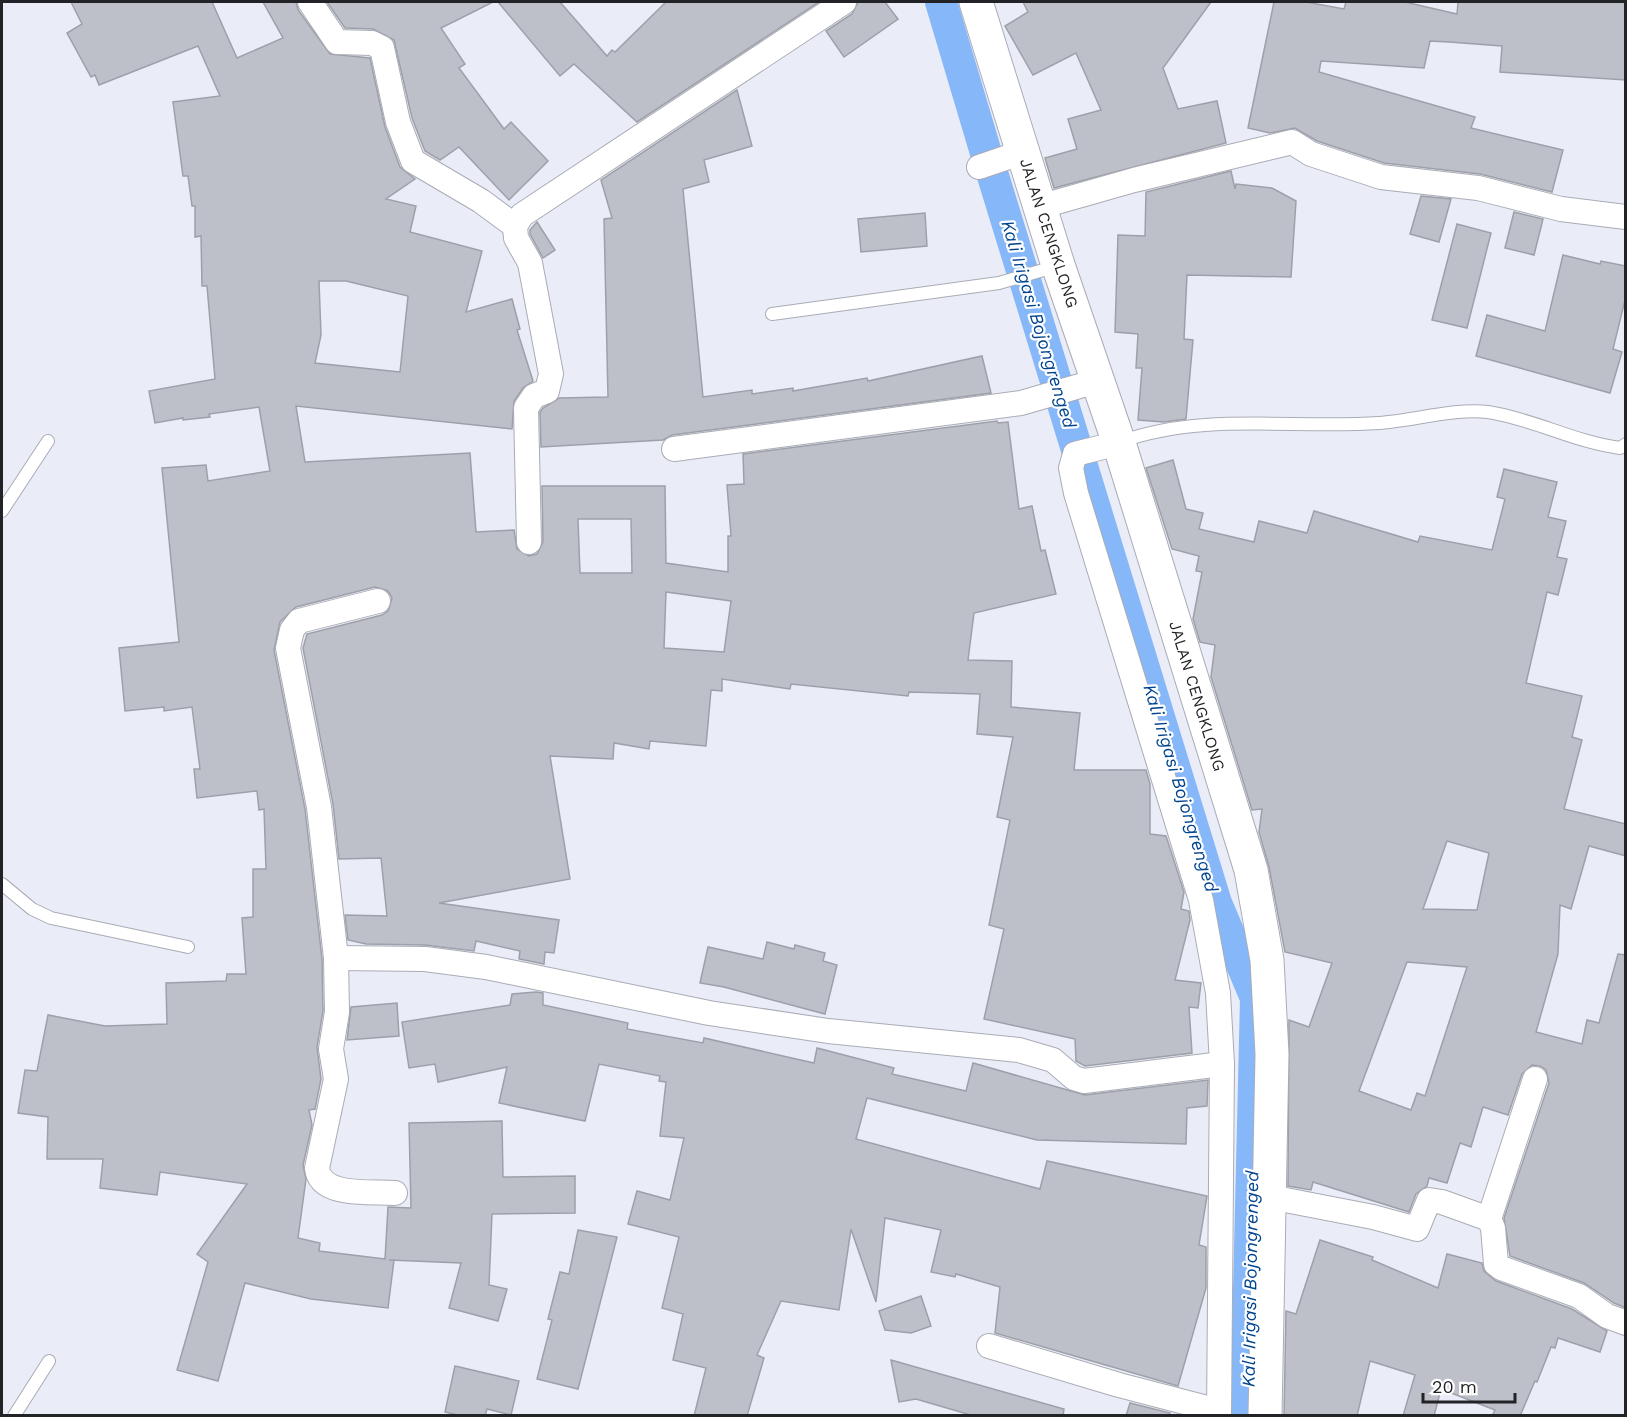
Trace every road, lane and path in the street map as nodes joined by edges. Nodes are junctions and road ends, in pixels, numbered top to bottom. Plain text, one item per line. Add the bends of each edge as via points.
1 (310, 2) edge
2 (844, 2) edge
3 (976, 2) edge
4 (1023, 152) junction
5 (979, 167) dead end
6 (1039, 207) junction
7 (1626, 217) edge
8 (516, 226) junction
9 (1054, 266) junction
10 (772, 314) dead end
11 (1073, 388) junction
12 (48, 441) dead end
13 (1114, 444) junction
14 (1626, 444) edge
15 (674, 448) dead end
16 (2, 511) edge
17 (529, 542) dead end
18 (378, 601) dead end
19 (2, 884) edge
20 (188, 946) dead end
21 (336, 958) junction
22 (1222, 1064) junction
23 (1535, 1079) dead end
24 (395, 1193) dead end
25 (1270, 1197) junction
26 (1489, 1219) junction
27 (1626, 1323) edge
28 (989, 1346) dead end
29 (49, 1361) dead end
30 (1219, 1413) edge
31 (14, 1416) edge
32 (1265, 1416) edge

1 - 8 street via 337,42 372,43 382,48 398,122 413,160
2 - 8 street via 522,215
3 - 4 main road, JALAN CENGKLONG
4 - 5 street
4 - 6 main road, JALAN CENGKLONG
6 - 7 street via 1292,142 1311,154 1381,177 1478,188 1561,209
6 - 9 main road, JALAN CENGKLONG
8 - 17 street via 516,238 530,263 551,374 547,391 534,396 526,408
9 - 10 lane via 999,283
9 - 11 main road, JALAN CENGKLONG
11 - 13 main road, JALAN CENGKLONG
11 - 15 street via 1021,403 935,416
12 - 16 lane
13 - 14 lane via 1139,435 1204,423 1320,426 1485,412 1525,419 1586,443 1620,448
13 - 22 street via 1075,454 1071,468 1201,900 1218,993
13 - 25 main road, JALAN CENGKLONG via 1251,870 1267,960 1272,1054
18 - 21 street via 299,621 292,630 288,648 319,807
19 - 20 lane via 32,909 51,918
21 - 22 street via 425,959 486,967 709,1013 817,1030 1019,1050 1053,1060 1074,1078 1084,1081
21 - 24 street via 338,1012 331,1049 336,1079 318,1177 324,1184 339,1189
22 - 30 street
23 - 26 street
25 - 26 street via 1417,1229 1429,1200
25 - 32 main road, JALAN CENGKLONG
26 - 27 street via 1496,1264 1501,1268 1579,1296 1607,1316
28 - 30 street
29 - 31 lane

